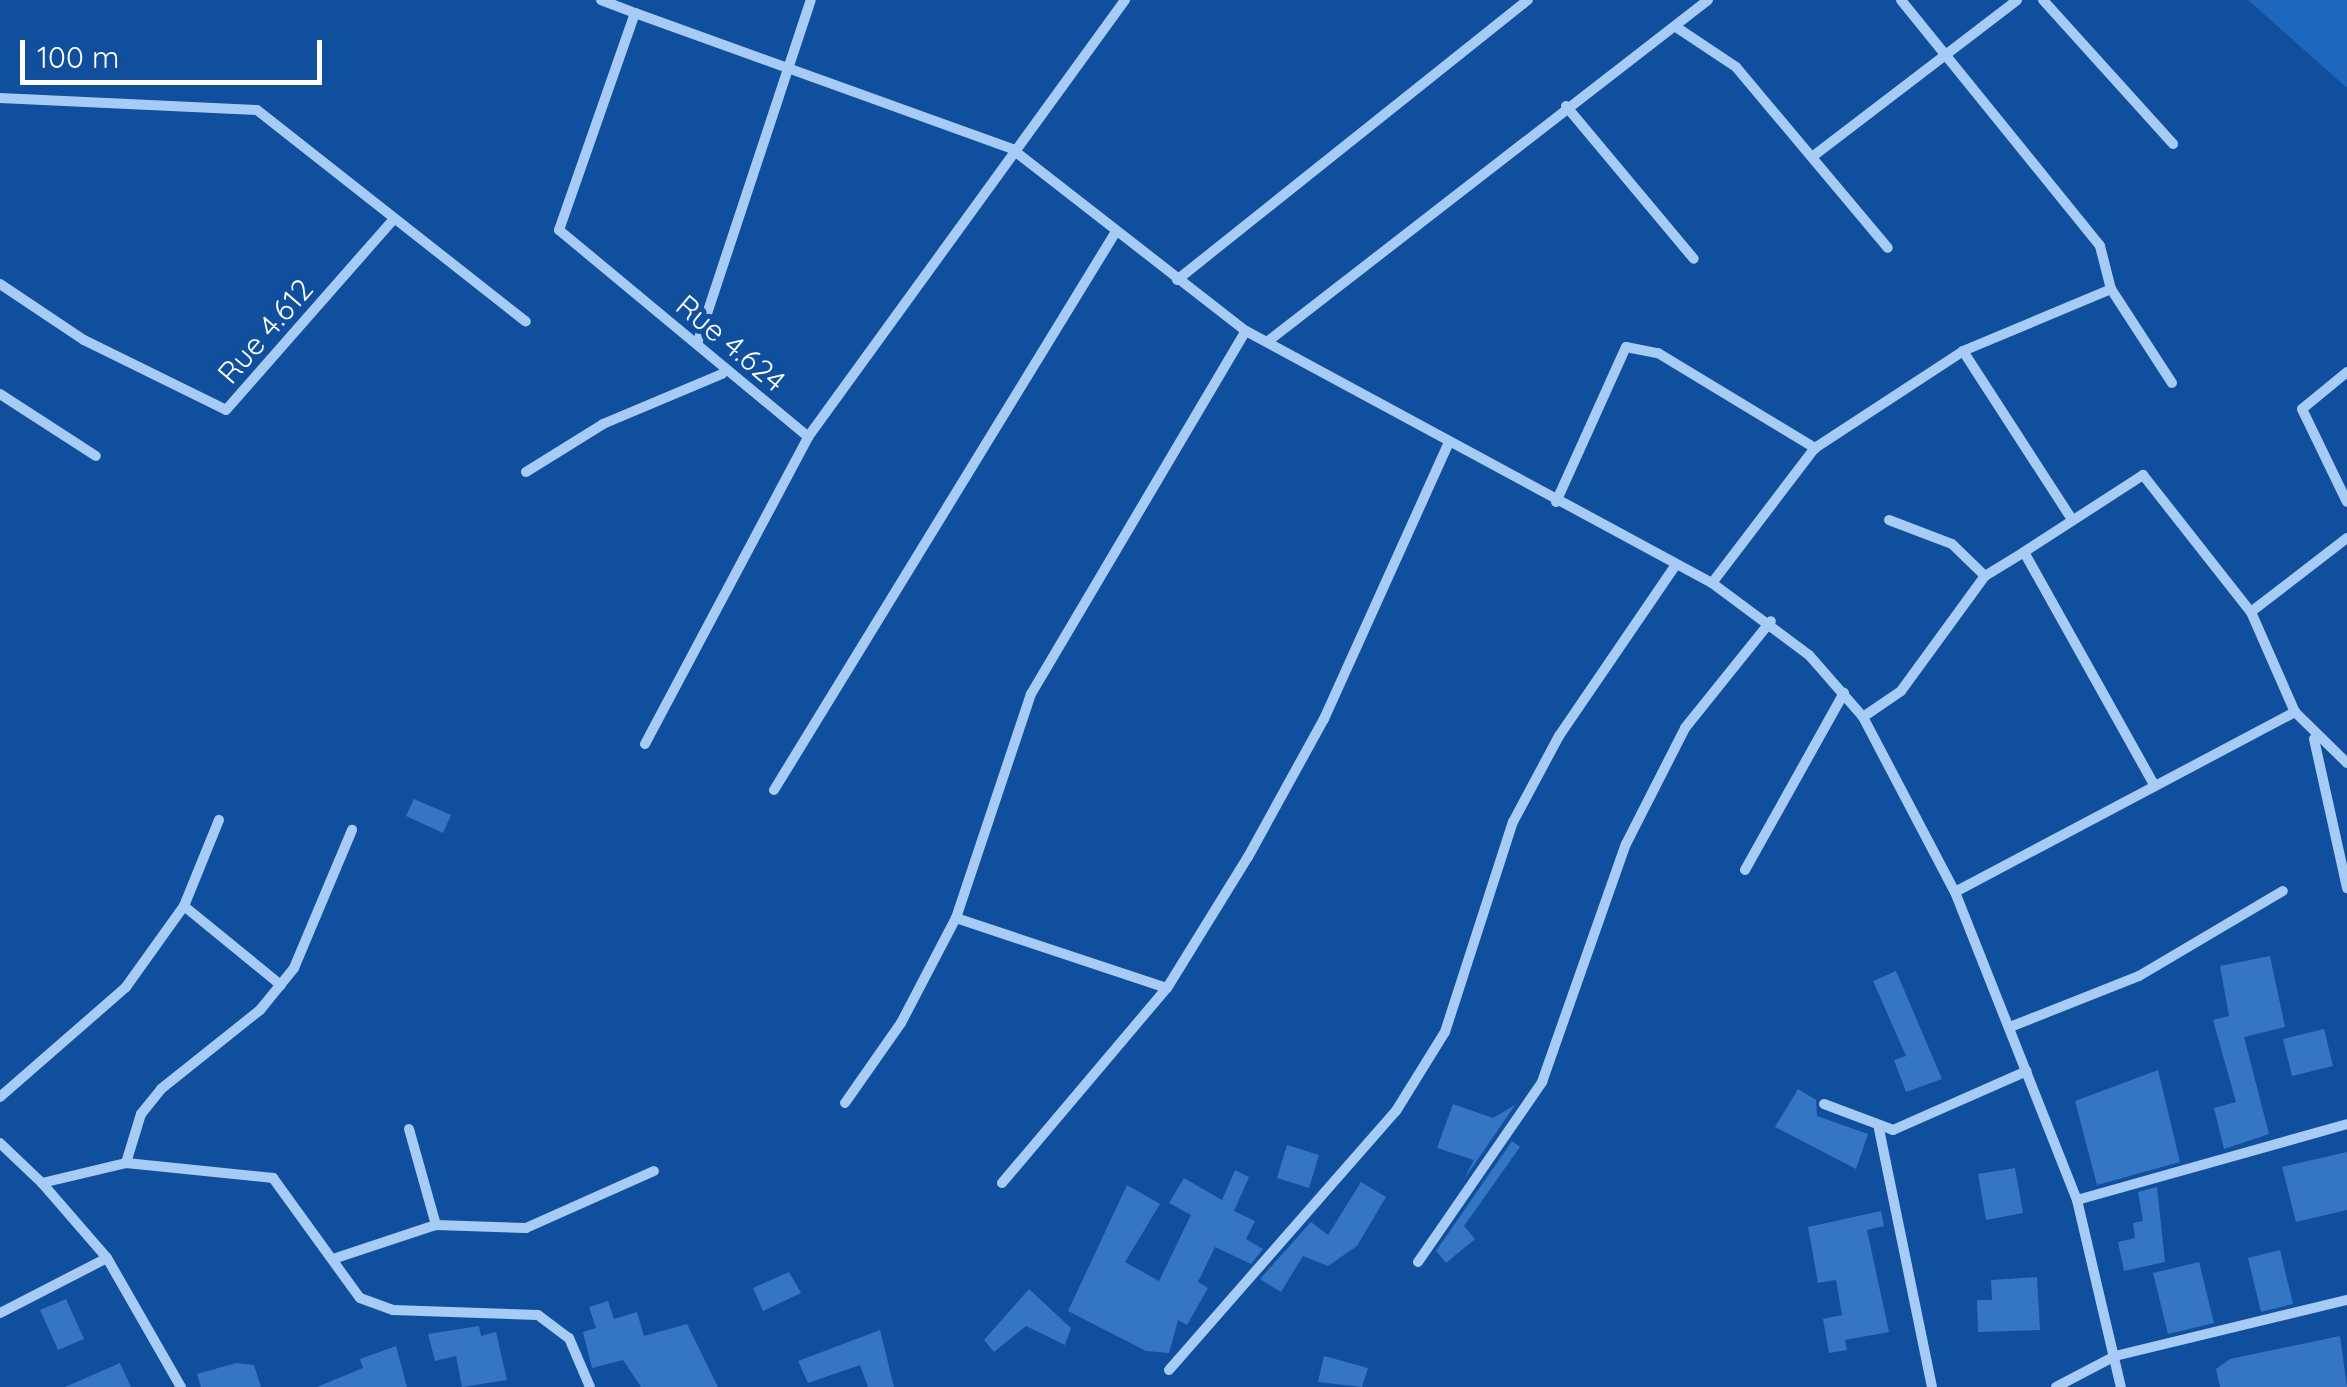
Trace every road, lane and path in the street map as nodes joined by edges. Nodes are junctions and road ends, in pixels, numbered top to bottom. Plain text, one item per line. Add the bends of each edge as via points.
1 (601, 0) edge
2 (811, 0) edge
3 (1125, 0) edge
4 (1528, 0) edge
5 (1708, 0) edge
6 (1901, 0) edge
7 (2017, 0) edge
8 (2043, 0) edge
9 (635, 12) junction
10 (1676, 27) junction
11 (1945, 52) junction
12 (794, 67) junction
13 (0, 98) edge
14 (1566, 106) junction
15 (2174, 144) dead end
16 (1012, 150) junction
17 (1812, 157) junction
18 (392, 221) junction
19 (1115, 232) junction
20 (1888, 248) dead end
21 (1694, 259) dead end
22 (1177, 280) junction
23 (0, 284) edge
24 (2111, 289) junction
25 (526, 322) dead end
26 (1246, 332) junction
27 (1267, 342) junction
28 (697, 344) junction
29 (1963, 350) junction
30 (2347, 372) edge
31 (722, 374) junction
32 (2172, 383) dead end
33 (0, 394) edge
34 (808, 436) junction
35 (1448, 445) junction
36 (1814, 448) junction
37 (96, 456) dead end
38 (526, 472) dead end
39 (1556, 502) junction
40 (2347, 502) edge
41 (2071, 518) junction
42 (1889, 520) dead end
43 (2347, 538) edge
44 (2024, 552) junction
45 (1675, 566) junction
46 (1985, 576) junction
47 (1712, 584) junction
48 (2251, 612) junction
49 (1771, 622) junction
50 (1844, 693) junction
51 (2295, 712) junction
52 (1863, 717) junction
53 (2314, 738) junction
54 (645, 744) dead end
55 (2347, 762) edge
56 (2154, 785) junction
57 (774, 790) dead end
58 (219, 820) dead end
59 (352, 830) dead end
60 (1746, 870) dead end
61 (2347, 888) edge
62 (2283, 891) dead end
63 (1955, 892) junction
64 (184, 906) junction
65 (956, 918) junction
66 (281, 985) junction
67 (1167, 988) junction
68 (2010, 1027) junction
69 (2027, 1071) junction
70 (0, 1097) edge
71 (845, 1104) dead end
72 (1824, 1104) dead end
73 (2347, 1124) edge
74 (408, 1129) dead end
75 (1878, 1129) junction
76 (0, 1143) edge
77 (126, 1163) junction
78 (654, 1170) dead end
79 (42, 1183) junction
80 (1002, 1183) dead end
81 (2077, 1200) junction
82 (436, 1225) junction
83 (108, 1258) junction
84 (333, 1259) junction
85 (1418, 1262) dead end
86 (2347, 1300) edge
87 (0, 1312) edge
88 (2115, 1356) junction
89 (1168, 1370) dead end
90 (180, 1387) edge
91 (590, 1387) edge
92 (1932, 1387) edge
93 (2056, 1387) edge
94 (2121, 1387) edge

1 - 9 street
2 - 12 street
3 - 16 street
4 - 22 street
5 - 10 street
6 - 11 street
7 - 11 street
8 - 15 street
9 - 12 street
9 - 28 street, Rue 4.624 via 559,230
10 - 14 street
10 - 17 street via 1736,67
11 - 17 street
11 - 24 street via 2100,246
12 - 16 street
12 - 28 street
13 - 18 street via 257,110 286,123
14 - 21 street
14 - 27 street
16 - 19 street
16 - 34 street
17 - 20 street
18 - 23 street, Rue 4.612 via 226,410 84,340
18 - 25 street
19 - 22 street
19 - 57 street
22 - 26 street
24 - 29 street
24 - 32 street
26 - 27 street
26 - 65 street via 1030,694
27 - 35 street
28 - 31 street, Rue 4.624
29 - 36 street
29 - 41 street
30 - 40 street via 2302,410 2303,428
31 - 34 street, Rue 4.624
31 - 38 street via 603,424
33 - 37 street
34 - 54 street
35 - 39 street
35 - 67 street via 1324,719
36 - 39 street via 1658,353 1626,347
36 - 47 street
39 - 45 street
41 - 44 street
41 - 48 street via 2131,479 2154,479
42 - 46 street via 1952,544
43 - 48 street
44 - 46 street
44 - 56 street
45 - 47 street
45 - 89 street via 1559,736 1513,822 1445,1032 1406,1096
46 - 52 street via 1901,692
47 - 49 street
48 - 51 street
49 - 50 street
49 - 85 street via 1685,728 1626,844 1542,1082
50 - 52 street
50 - 60 street
51 - 53 street
51 - 56 street
52 - 63 street
53 - 55 street
53 - 61 street
56 - 63 street
58 - 64 street
59 - 66 street via 320,925
62 - 68 street via 2139,976
63 - 68 street
64 - 66 street
64 - 70 street via 126,988
65 - 67 street
65 - 71 street via 901,1023
66 - 77 street via 161,1089 141,1114
67 - 80 street
68 - 69 street
69 - 75 street via 1908,1126
69 - 81 street
72 - 75 street
73 - 81 street
74 - 82 street
75 - 92 street
76 - 79 street
77 - 79 street
77 - 84 street via 223,1166 273,1178
78 - 82 street via 526,1228 497,1234
79 - 83 street
81 - 88 street
82 - 84 street
83 - 87 street
83 - 90 street
84 - 91 street via 360,1298 393,1310 538,1315 558,1324
86 - 88 street
88 - 93 street
88 - 94 street

